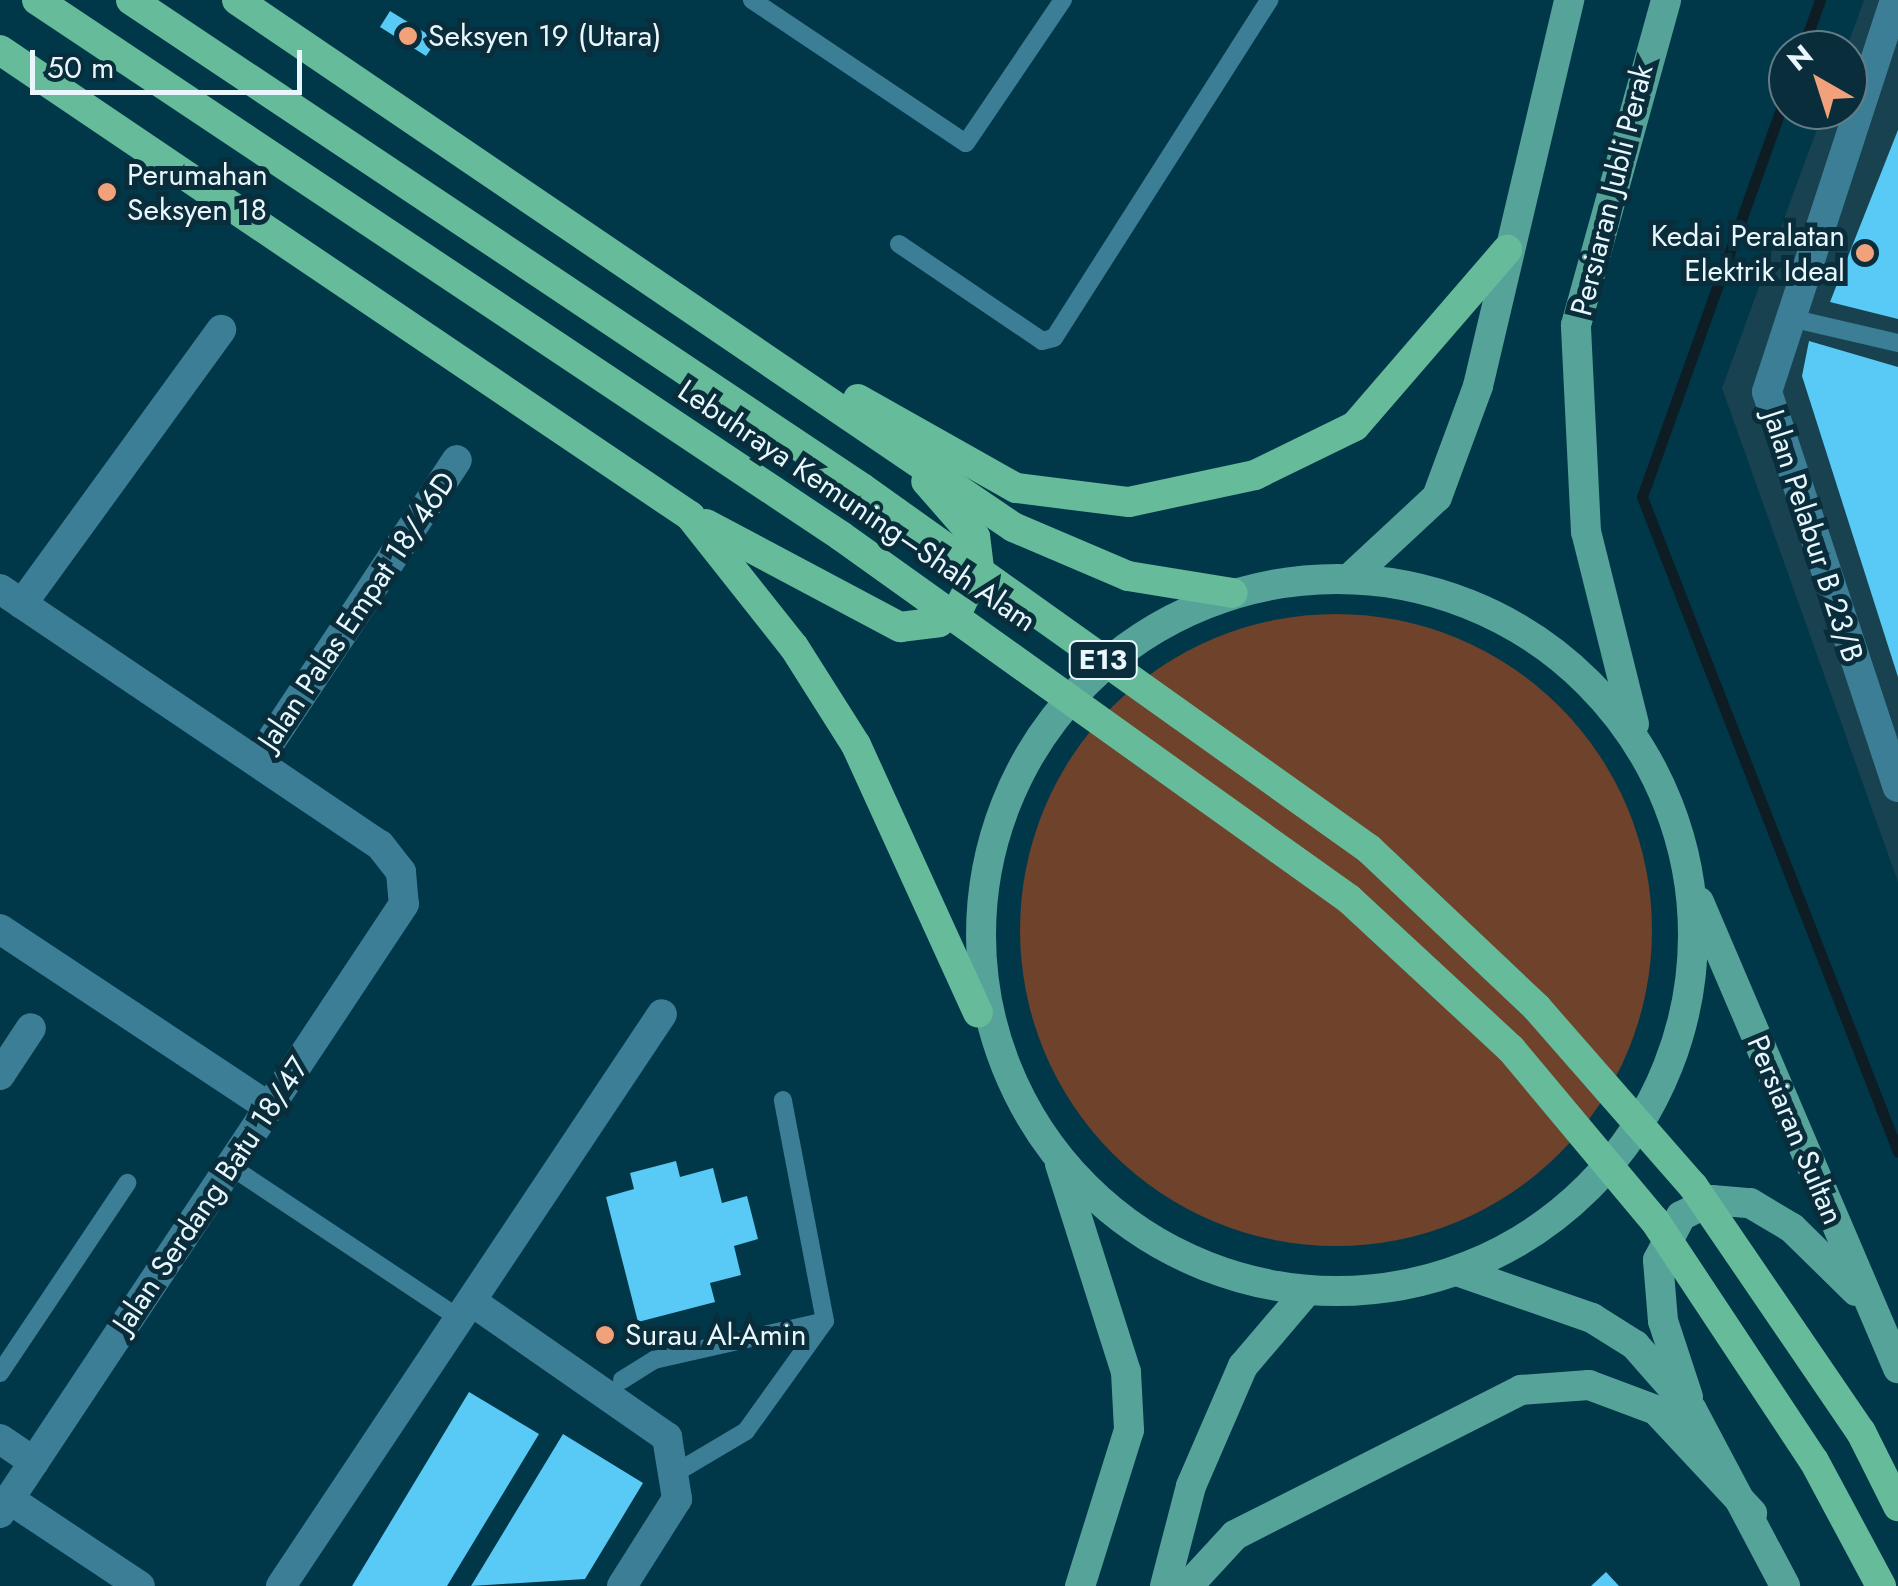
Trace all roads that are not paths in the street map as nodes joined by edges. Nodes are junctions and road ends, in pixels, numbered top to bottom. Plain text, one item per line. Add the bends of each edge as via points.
1 (37, 0) edge
2 (131, 0) edge
3 (237, 0) edge
4 (752, 0) edge
5 (1063, 0) edge
6 (1269, 0) edge
7 (1569, 0) edge
8 (1666, 0) edge
9 (1895, 0) edge
10 (0, 50) edge
11 (899, 244) dead end
12 (1507, 250) junction
13 (699, 309) junction
14 (1785, 317) junction
15 (222, 330) dead end
16 (1898, 343) edge
17 (895, 445) junction
18 (457, 460) dead end
19 (690, 516) junction
20 (1351, 577) junction
21 (1234, 594) junction
22 (11, 596) edge
23 (1638, 736) junction
24 (257, 762) junction
25 (1898, 787) edge
26 (1694, 890) junction
27 (0, 929) edge
28 (978, 1013) junction
29 (662, 1014) dead end
30 (31, 1028) dead end
31 (0, 1075) edge
32 (783, 1100) dead end
33 (269, 1107) junction
34 (1059, 1162) junction
35 (230, 1166) junction
36 (127, 1182) dead end
37 (1457, 1272) junction
38 (1306, 1292) junction
39 (1867, 1302) junction
40 (465, 1309) junction
41 (825, 1322) junction
42 (1898, 1368) edge
43 (0, 1373) edge
44 (622, 1380) dead end
45 (1692, 1410) junction
46 (0, 1439) edge
47 (34, 1462) junction
48 (676, 1472) junction
49 (5, 1506) edge
50 (1898, 1506) edge
51 (1752, 1513) junction
52 (140, 1586) edge
53 (280, 1586) edge
54 (622, 1586) edge
55 (1080, 1586) edge
56 (1166, 1586) edge
57 (1188, 1586) edge
58 (1785, 1586) edge
59 (1881, 1586) edge

1 - 59 highway, Lebuhraya Kemuning–Shah Alam / E13 via 921,591 1349,899 1512,1049 1655,1222 1814,1461
2 - 50 highway, Lebuhraya Kemuning–Shah Alam / E13 via 862,488 1369,849 1538,1008 1693,1186 1860,1432
3 - 13 highway
4 - 5 lane via 966,144
6 - 11 lane via 1054,338 1042,340
7 - 12 main road
8 - 23 main road, Persiaran Jubli Perak via 1576,325 1586,532
9 - 14 street, Jalan Pelabur B 23/B
10 - 19 highway
12 - 13 highway via 1356,426 1255,475 1129,502 1016,488
12 - 20 main road via 1478,386 1437,496
13 - 17 highway
14 - 16 lane
14 - 25 street, Jalan Pelabur B 23/B via 1767,392 1772,428
15 - 22 street
17 - 19 highway via 976,537 974,586 939,622 900,627
17 - 21 highway via 1029,534 1128,576
18 - 24 street, Jalan Palas Empat 18/46D
19 - 28 highway via 765,608 856,746
20 - 21 main road
20 - 23 main road via 1419,586 1528,632 1595,684
21 - 28 main road via 1145,635 1071,698 1016,779 985,872
22 - 24 street
23 - 26 main road via 1674,810
24 - 33 street, Jalan Serdang Batu 18/47 via 380,846 401,872 404,904
26 - 37 main road via 1692,987 1664,1079 1614,1162 1543,1227
26 - 39 main road, Persiaran Sultan
27 - 33 street
28 - 34 main road
29 - 40 street
30 - 31 street
32 - 41 lane
33 - 35 street, Jalan Serdang Batu 18/47
34 - 38 main road via 1128,1226 1212,1272
34 - 55 main road via 1126,1372 1129,1430
35 - 40 lane
35 - 47 street, Jalan Serdang Batu 18/47
36 - 43 lane
37 - 38 main road via 1382,1290
37 - 45 main road via 1592,1318 1635,1345
38 - 56 main road via 1243,1366 1191,1486
39 - 42 main road, Persiaran Sultan
39 - 45 main road via 1792,1228 1750,1203 1712,1200 1681,1216 1658,1260 1663,1322
40 - 48 street via 668,1437
40 - 53 street
41 - 44 lane via 654,1360
41 - 48 lane via 746,1432
45 - 51 main road
46 - 47 street
47 - 49 street, Jalan Serdang Batu 18/47
48 - 54 street via 677,1498
49 - 52 street
51 - 57 main road via 1656,1410 1589,1385 1521,1390 1235,1534
51 - 58 main road

